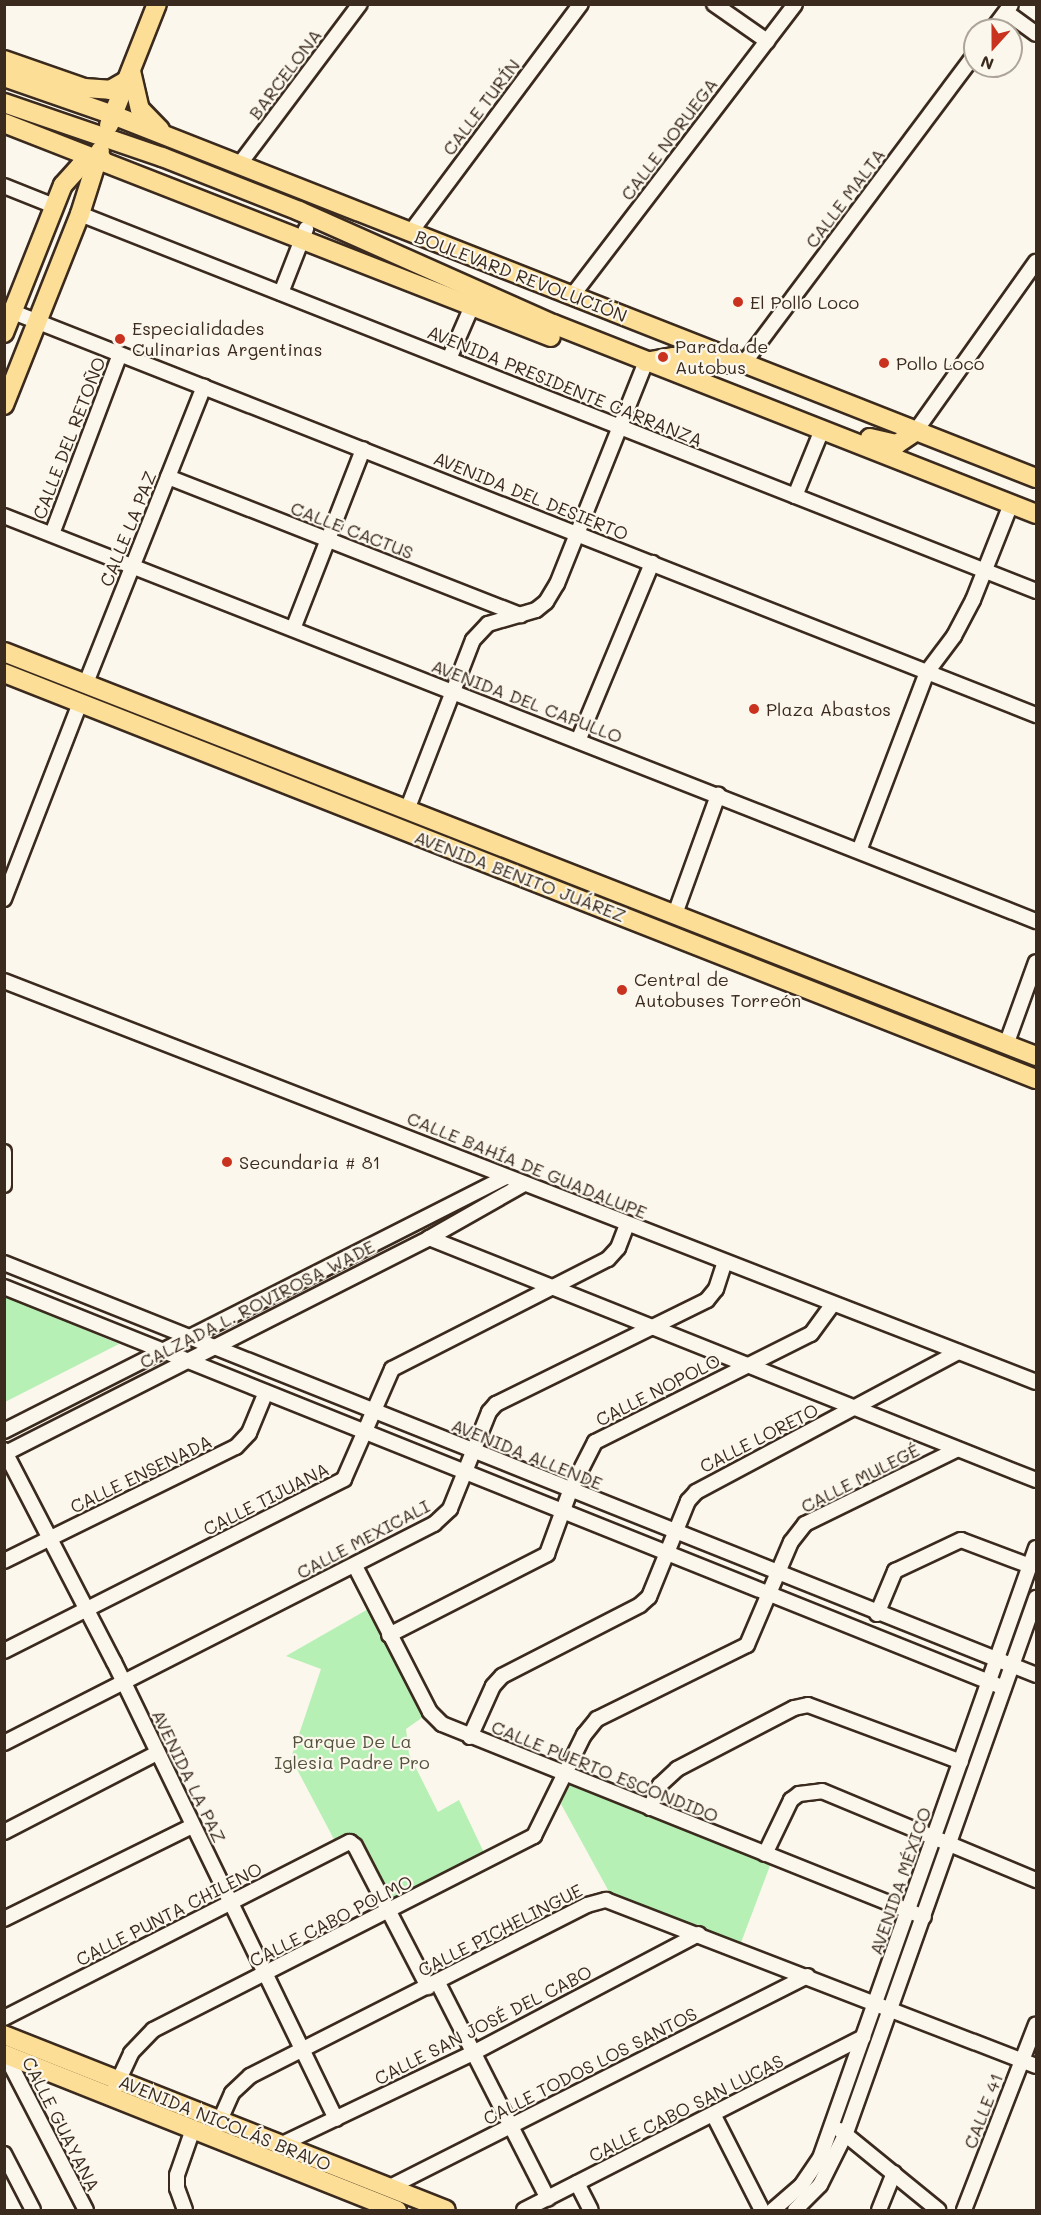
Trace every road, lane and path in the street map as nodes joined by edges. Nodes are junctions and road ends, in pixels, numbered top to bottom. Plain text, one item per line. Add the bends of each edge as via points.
1 (157, 4) edge
2 (360, 4) edge
3 (581, 4) edge
4 (714, 4) edge
5 (795, 4) edge
6 (1008, 8) edge
7 (1036, 34) edge
8 (767, 42) junction
9 (4, 60) edge
10 (963, 70) edge
11 (129, 76) junction
12 (4, 77) edge
13 (4, 103) edge
14 (113, 115) junction
15 (4, 123) edge
16 (105, 137) junction
17 (168, 137) junction
18 (98, 159) junction
19 (239, 165) junction
20 (4, 186) edge
21 (54, 206) junction
22 (80, 214) junction
23 (410, 233) junction
24 (304, 234) junction
25 (410, 259) junction
26 (1036, 262) edge
27 (505, 270) junction
28 (281, 293) junction
29 (572, 296) junction
30 (472, 306) junction
31 (13, 312) junction
32 (37, 322) junction
33 (4, 333) edge
34 (120, 354) junction
35 (449, 359) junction
36 (646, 362) junction
37 (744, 363) junction
38 (204, 387) junction
39 (4, 405) edge
40 (620, 427) junction
41 (822, 430) junction
42 (915, 432) junction
43 (363, 449) junction
44 (168, 477) junction
45 (1036, 478) edge
46 (795, 496) junction
47 (1011, 504) junction
48 (1036, 514) edge
49 (4, 516) edge
50 (52, 534) junction
51 (577, 534) junction
52 (327, 540) junction
53 (652, 564) junction
54 (133, 566) junction
55 (984, 570) junction
56 (1036, 591) edge
57 (522, 615) junction
58 (293, 629) junction
59 (4, 652) edge
60 (927, 672) junction
61 (4, 673) edge
62 (86, 683) junction
63 (453, 692) junction
64 (80, 702) junction
65 (1036, 715) edge
66 (578, 741) junction
67 (301, 769) junction
68 (294, 787) junction
69 (718, 795) junction
70 (407, 810) junction
71 (860, 851) junction
72 (576, 898) junction
73 (4, 899) edge
74 (675, 914) junction
75 (1036, 921) edge
76 (677, 938) junction
77 (1036, 962) edge
78 (4, 981) edge
79 (971, 1032) junction
80 (937, 1040) junction
81 (1006, 1045) junction
82 (1036, 1056) edge
83 (1036, 1079) edge
84 (4, 1152) edge
85 (506, 1177) junction
86 (524, 1184) junction
87 (4, 1185) edge
88 (627, 1224) junction
89 (429, 1238) junction
90 (725, 1262) junction
91 (4, 1263) edge
92 (4, 1287) edge
93 (553, 1288) junction
94 (833, 1304) junction
95 (650, 1327) junction
96 (189, 1338) junction
97 (212, 1347) junction
98 (162, 1351) junction
99 (958, 1352) junction
100 (186, 1360) junction
101 (746, 1365) junction
102 (1036, 1382) edge
103 (266, 1392) junction
104 (856, 1410) junction
105 (374, 1412) junction
106 (4, 1431) edge
107 (366, 1432) junction
108 (956, 1450) junction
109 (5, 1452) edge
110 (473, 1452) junction
111 (464, 1472) junction
112 (1036, 1480) edge
113 (570, 1491) junction
114 (563, 1511) junction
115 (676, 1533) junction
116 (50, 1538) junction
117 (1036, 1548) edge
118 (668, 1553) junction
119 (4, 1562) edge
120 (355, 1566) junction
121 (1030, 1566) junction
122 (778, 1574) junction
123 (770, 1594) junction
124 (1036, 1598) edge
125 (86, 1609) junction
126 (877, 1614) junction
127 (389, 1635) junction
128 (4, 1651) edge
129 (997, 1660) junction
130 (1012, 1666) junction
131 (1036, 1675) edge
132 (989, 1682) junction
133 (124, 1683) junction
134 (1004, 1688) junction
135 (471, 1737) junction
136 (4, 1743) edge
137 (158, 1753) junction
138 (961, 1762) junction
139 (567, 1776) junction
140 (650, 1808) junction
141 (192, 1826) junction
142 (4, 1832) edge
143 (934, 1839) junction
144 (949, 1844) junction
145 (765, 1854) junction
146 (1036, 1880) edge
147 (230, 1903) junction
148 (909, 1911) junction
149 (390, 1912) junction
150 (924, 1917) junction
151 (4, 1919) edge
152 (699, 1934) junction
153 (265, 1974) junction
154 (808, 1976) junction
155 (433, 1985) junction
156 (877, 2003) junction
157 (892, 2009) junction
158 (4, 2018) edge
159 (1036, 2024) edge
160 (4, 2035) edge
161 (864, 2037) junction
162 (302, 2050) junction
163 (473, 2053) junction
164 (4, 2054) edge
165 (1022, 2060) junction
166 (1036, 2066) edge
167 (115, 2088) junction
168 (713, 2114) junction
169 (336, 2119) junction
170 (511, 2126) junction
171 (832, 2127) junction
172 (193, 2129) junction
173 (216, 2129) junction
174 (846, 2133) junction
175 (280, 2145) junction
176 (4, 2154) edge
177 (8, 2170) edge
178 (894, 2173) junction
179 (578, 2183) junction
180 (388, 2188) junction
181 (548, 2199) junction
182 (365, 2205) edge
183 (419, 2206) edge
184 (33, 2211) edge
185 (86, 2211) edge
186 (185, 2211) edge
187 (397, 2211) edge
188 (446, 2211) edge
189 (524, 2211) edge
190 (591, 2211) edge
191 (762, 2211) edge
192 (773, 2211) edge
193 (795, 2211) edge
194 (879, 2211) edge
195 (938, 2211) edge
196 (964, 2211) edge

1 - 11 main road
2 - 19 street, BARCELONA
3 - 23 street, CALLE TURÍN
4 - 8 street
5 - 8 street, CALLE NORUEGA
6 - 7 street
8 - 29 street, CALLE NORUEGA
9 - 11 main road via 91,90 110,90
10 - 37 street, CALLE MALTA
11 - 14 main road
11 - 17 main road via 140,109
12 - 14 main road, BOULEVARD REVOLUCIÓN
13 - 16 main road
14 - 16 main road
14 - 17 main road, BOULEVARD REVOLUCIÓN
15 - 18 main road
16 - 18 main road
16 - 25 main road via 289,207
17 - 19 main road, BOULEVARD REVOLUCIÓN
18 - 21 main road via 72,172
18 - 22 main road
18 - 24 main road
19 - 23 main road, BOULEVARD REVOLUCIÓN
20 - 21 street
21 - 31 main road
22 - 28 street, AVENIDA PRESIDENTE CARRANZA
22 - 32 main road
23 - 27 main road, BOULEVARD REVOLUCIÓN
24 - 25 main road via 372,254
24 - 28 street
24 - 30 main road
25 - 27 main road via 447,259
25 - 36 main road via 474,292
26 - 42 street
27 - 29 main road, BOULEVARD REVOLUCIÓN
28 - 35 street, AVENIDA PRESIDENTE CARRANZA
29 - 37 main road, BOULEVARD REVOLUCIÓN
30 - 35 street
30 - 36 main road via 621,364
31 - 32 street, AVENIDA DEL DESIERTO
31 - 33 main road
32 - 34 street, AVENIDA DEL DESIERTO
32 - 39 main road
34 - 38 street, AVENIDA DEL DESIERTO
34 - 50 street, CALLE DEL RETOÑO
35 - 40 street, AVENIDA PRESIDENTE CARRANZA
36 - 37 main road via 674,357
36 - 40 street
36 - 41 main road
37 - 42 main road, BOULEVARD REVOLUCIÓN
38 - 43 street, AVENIDA DEL DESIERTO
38 - 44 street, CALLE LA PAZ
40 - 46 street, AVENIDA PRESIDENTE CARRANZA
40 - 51 street
41 - 42 main road via 843,430 890,444 903,442
41 - 46 street
41 - 47 main road
42 - 45 main road, BOULEVARD REVOLUCIÓN
43 - 51 street, AVENIDA DEL DESIERTO
43 - 52 street
44 - 52 street, CALLE CACTUS
44 - 54 street, CALLE LA PAZ
46 - 55 street, AVENIDA PRESIDENTE CARRANZA
47 - 48 main road
47 - 55 street
49 - 50 street, AVENIDA DEL CAPULLO
50 - 54 street, AVENIDA DEL CAPULLO
51 - 53 street, AVENIDA DEL DESIERTO
51 - 57 street via 546,602
52 - 57 street, CALLE CACTUS
52 - 58 street
53 - 60 street, AVENIDA DEL DESIERTO
53 - 66 street
54 - 58 street, AVENIDA DEL CAPULLO
54 - 62 street, CALLE LA PAZ
55 - 56 street, AVENIDA PRESIDENTE CARRANZA
55 - 60 street via 963,620
57 - 63 street via 480,630
58 - 63 street, AVENIDA DEL CAPULLO
59 - 62 main road, AVENIDA BENITO JUÁREZ
60 - 65 street, AVENIDA DEL DESIERTO
60 - 71 street
61 - 64 main road, AVENIDA BENITO JUÁREZ
62 - 67 main road, AVENIDA BENITO JUÁREZ
63 - 66 street, AVENIDA DEL CAPULLO
63 - 70 street
64 - 68 main road, AVENIDA BENITO JUÁREZ
64 - 73 street
66 - 69 street, AVENIDA DEL CAPULLO
67 - 68 main road
67 - 70 main road, AVENIDA BENITO JUÁREZ
68 - 72 main road, AVENIDA BENITO JUÁREZ
69 - 71 street, AVENIDA DEL CAPULLO
69 - 74 street
70 - 74 main road, AVENIDA BENITO JUÁREZ
71 - 75 street, AVENIDA DEL CAPULLO
72 - 74 main road via 596,897 651,916
72 - 76 main road, AVENIDA BENITO JUÁREZ
74 - 76 main road
74 - 79 main road, AVENIDA BENITO JUÁREZ
76 - 80 main road, AVENIDA BENITO JUÁREZ
77 - 81 street
78 - 85 street, CALLE BAHÍA DE GUADALUPE
79 - 80 main road via 947,1032
79 - 81 main road, AVENIDA BENITO JUÁREZ
80 - 83 main road, AVENIDA BENITO JUÁREZ
81 - 82 main road, AVENIDA BENITO JUÁREZ
84 - 87 street
85 - 86 street, CALLE BAHÍA DE GUADALUPE
85 - 96 street, CALZADA L. ROVIROSA WADE
86 - 88 street, CALLE BAHÍA DE GUADALUPE
86 - 89 street, CALZADA L. ROVIROSA WADE
88 - 90 street, CALLE BAHÍA DE GUADALUPE
88 - 93 street, CALLE TIJUANA via 613,1255
89 - 93 street
89 - 97 street, CALZADA L. ROVIROSA WADE
90 - 94 street, CALLE BAHÍA DE GUADALUPE
90 - 95 street, CALLE MEXICALI via 716,1289 707,1300
91 - 96 street, AVENIDA ALLENDE
92 - 98 street
93 - 95 street
93 - 105 street, CALLE TIJUANA via 401,1361 392,1369
94 - 99 street, CALLE BAHÍA DE GUADALUPE
94 - 101 street, CALLE NOPOLO via 817,1329
95 - 101 street
95 - 110 street, CALLE MEXICALI via 496,1404
96 - 97 street, AVENIDA ALLENDE
96 - 98 street, CALZADA L. ROVIROSA WADE
97 - 100 street, CALZADA L. ROVIROSA WADE
97 - 105 street, AVENIDA ALLENDE
98 - 100 street
98 - 106 street, CALZADA L. ROVIROSA WADE
99 - 102 street, CALLE BAHÍA DE GUADALUPE
99 - 104 street, CALLE LORETO
100 - 103 street
100 - 109 street, CALZADA L. ROVIROSA WADE
101 - 104 street
101 - 113 street, CALLE NOPOLO via 605,1435 588,1452
103 - 107 street
103 - 116 street, CALLE ENSENADA via 249,1433 236,1447
104 - 108 street
104 - 115 street, CALLE LORETO via 708,1483 688,1501
105 - 107 street, CALLE TIJUANA
105 - 110 street, AVENIDA ALLENDE
107 - 111 street
107 - 125 street, CALLE TIJUANA via 344,1479
108 - 112 street
108 - 122 street, CALLE MULEGÉ via 805,1524 790,1542
109 - 116 street, AVENIDA LA PAZ
110 - 111 street, CALLE MEXICALI
110 - 113 street, AVENIDA ALLENDE
111 - 114 street
111 - 120 street, CALLE MEXICALI via 444,1518
113 - 114 street, CALLE NOPOLO
113 - 115 street, AVENIDA ALLENDE
114 - 118 street
114 - 127 street, CALLE NOPOLO via 547,1554 533,1564
115 - 118 street, CALLE LORETO
115 - 122 street, AVENIDA ALLENDE
116 - 119 street, CALLE ENSENADA
116 - 125 street, AVENIDA LA PAZ
117 - 121 street, AVENIDA MÉXICO
118 - 123 street
118 - 135 street, CALLE LORETO via 655,1588 640,1605 502,1676 493,1686
120 - 127 street, CALLE PUERTO ESCONDIDO
120 - 133 street, CALLE MEXICALI
121 - 126 street via 961,1540 895,1571
121 - 129 street, AVENIDA MÉXICO
122 - 123 street, CALLE MULEGÉ
122 - 126 street, AVENIDA ALLENDE
123 - 132 street
123 - 139 street, CALLE MULEGÉ via 747,1645 597,1719 584,1735
124 - 130 street, AVENIDA MÉXICO
125 - 128 street, CALLE TIJUANA
125 - 133 street, AVENIDA LA PAZ
126 - 129 street, AVENIDA ALLENDE
127 - 135 street, CALLE PUERTO ESCONDIDO via 430,1712 442,1724
129 - 130 street, AVENIDA ALLENDE
129 - 132 street, AVENIDA MÉXICO
130 - 131 street, AVENIDA ALLENDE
130 - 134 street, AVENIDA MÉXICO
132 - 134 street
132 - 138 street, AVENIDA MÉXICO
133 - 136 street, CALLE MEXICALI
133 - 137 street, AVENIDA LA PAZ
134 - 144 street, AVENIDA MÉXICO
135 - 139 street, CALLE PUERTO ESCONDIDO
137 - 141 street, AVENIDA LA PAZ
137 - 142 street
138 - 140 street via 808,1705 794,1708 667,1776
138 - 143 street, AVENIDA MÉXICO
139 - 140 street, CALLE PUERTO ESCONDIDO
139 - 149 street, CALLE CABO POLMO via 534,1836
140 - 145 street, CALLE PUERTO ESCONDIDO
141 - 147 street, AVENIDA LA PAZ
141 - 151 street
143 - 144 street
143 - 145 street via 822,1791 813,1791 799,1794 784,1808
143 - 148 street, AVENIDA MÉXICO
144 - 146 street
144 - 150 street, AVENIDA MÉXICO
145 - 148 street, CALLE PUERTO ESCONDIDO
147 - 149 street, CALLE PUNTA CHILENO via 350,1842
147 - 153 street, AVENIDA LA PAZ
147 - 158 street, CALLE PUNTA CHILENO
148 - 150 street, CALLE PUERTO ESCONDIDO
148 - 156 street, AVENIDA MÉXICO
149 - 153 street, CALLE CABO POLMO
149 - 155 street
150 - 157 street, AVENIDA MÉXICO
152 - 154 street, CALLE PICHELINGUE
152 - 155 street, CALLE PICHELINGUE via 619,1902 596,1902
152 - 163 street, CALLE SAN JOSÉ DEL CABO
153 - 162 street, AVENIDA LA PAZ
153 - 167 street, CALLE CABO POLMO via 153,2030 140,2040
154 - 156 street, CALLE PICHELINGUE
154 - 170 street, CALLE TODOS LOS SANTOS
155 - 162 street, CALLE PICHELINGUE
155 - 163 street
156 - 157 street, CALLE PICHELINGUE
156 - 161 street, AVENIDA MÉXICO
157 - 165 street, CALLE PICHELINGUE
157 - 174 street, AVENIDA MÉXICO
159 - 165 street, CALLE 41
160 - 167 main road, AVENIDA NICOLÁS BRAVO
161 - 168 street, CALLE CABO SAN LUCAS
161 - 171 street, AVENIDA MÉXICO
162 - 169 street, AVENIDA LA PAZ
162 - 173 street, CALLE PICHELINGUE via 240,2083
163 - 169 street, CALLE SAN JOSÉ DEL CABO
163 - 170 street
164 - 167 main road, AVENIDA NICOLÁS BRAVO
164 - 185 street, CALLE GUAYANA
165 - 166 street, CALLE PICHELINGUE
165 - 196 street, CALLE 41
167 - 172 main road, AVENIDA NICOLÁS BRAVO
167 - 173 main road, AVENIDA NICOLÁS BRAVO
168 - 179 street, CALLE CABO SAN LUCAS
168 - 191 street
169 - 175 street, CALLE SAN JOSÉ DEL CABO
170 - 180 street, CALLE TODOS LOS SANTOS
170 - 181 street
171 - 174 street
171 - 192 street, AVENIDA MÉXICO via 811,2173
172 - 173 main road, AVENIDA NICOLÁS BRAVO
172 - 186 street via 177,2175
173 - 175 main road, AVENIDA NICOLÁS BRAVO
173 - 182 main road, AVENIDA NICOLÁS BRAVO
174 - 178 street
174 - 193 street, AVENIDA MÉXICO via 820,2185
175 - 180 main road, AVENIDA NICOLÁS BRAVO
176 - 177 street
177 - 184 street
178 - 194 street
178 - 195 street
179 - 181 street, CALLE CABO SAN LUCAS
179 - 190 street
180 - 183 main road, AVENIDA NICOLÁS BRAVO
181 - 189 street, CALLE CABO SAN LUCAS
182 - 187 main road, AVENIDA NICOLÁS BRAVO
183 - 188 main road, AVENIDA NICOLÁS BRAVO

